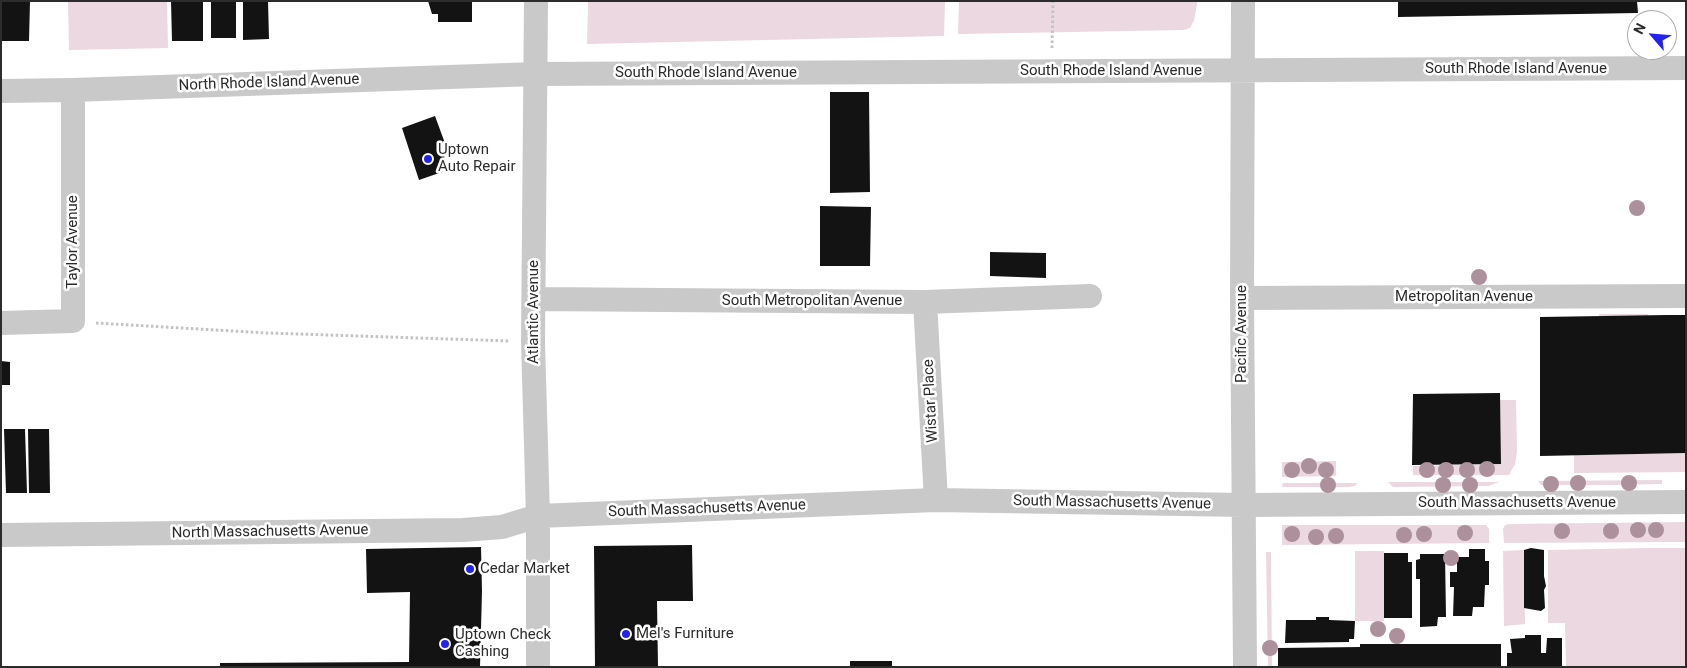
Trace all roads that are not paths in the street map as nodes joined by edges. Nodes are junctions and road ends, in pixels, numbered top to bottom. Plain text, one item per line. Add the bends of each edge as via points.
1 (536, 1) edge
2 (1244, 1) edge
3 (1686, 68) edge
4 (1244, 70) junction
5 (536, 74) junction
6 (73, 90) junction
7 (1, 91) edge
8 (1090, 296) dead end
9 (1686, 296) edge
10 (1242, 298) junction
11 (534, 299) junction
12 (925, 302) junction
13 (1, 323) edge
14 (936, 500) junction
15 (1686, 502) edge
16 (1244, 505) junction
17 (538, 516) junction
18 (1, 535) edge
19 (538, 667) edge
20 (1245, 667) edge

1 - 5 street, Atlantic Avenue
2 - 4 street, Pacific Avenue
3 - 4 street, South Rhode Island Avenue
4 - 5 street, South Rhode Island Avenue
4 - 10 street, Pacific Avenue
5 - 6 street, North Rhode Island Avenue
5 - 11 street, Atlantic Avenue
6 - 7 street, North Rhode Island Avenue
6 - 13 street, Taylor Avenue via 73,321
8 - 12 street, South Metropolitan Avenue
9 - 10 street, Metropolitan Avenue
10 - 16 street, Pacific Avenue
11 - 12 street, South Metropolitan Avenue
11 - 17 street, Atlantic Avenue
12 - 14 street, Wistar Place
14 - 16 street, South Massachusetts Avenue
14 - 17 street, South Massachusetts Avenue
15 - 16 street, South Massachusetts Avenue
16 - 20 street, Pacific Avenue
17 - 18 street, North Massachusetts Avenue via 502,527 463,530
17 - 19 street, Atlantic Avenue

